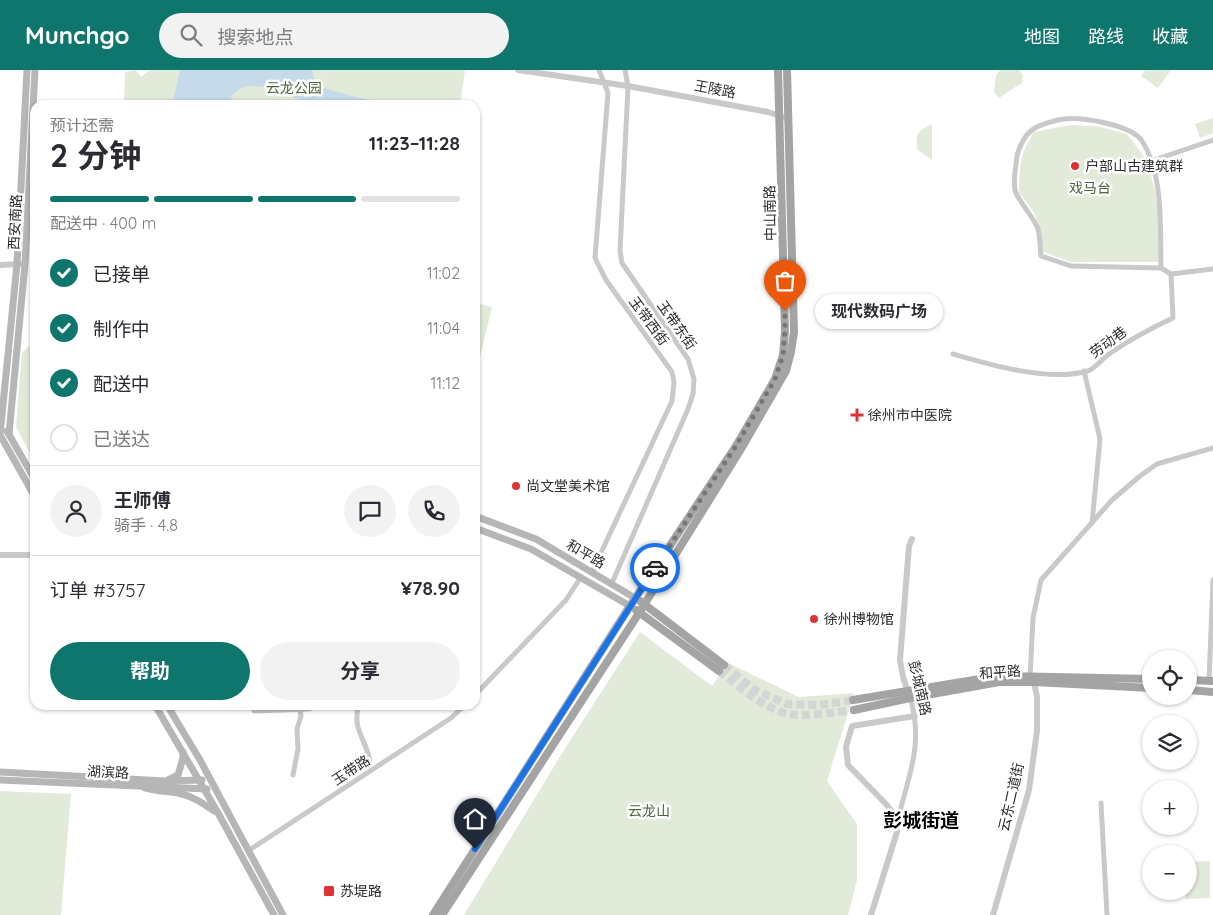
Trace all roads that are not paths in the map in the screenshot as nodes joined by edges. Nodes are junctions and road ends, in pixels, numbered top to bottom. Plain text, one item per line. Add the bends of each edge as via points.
1 (27, 70) edge
2 (34, 70) edge
3 (518, 70) edge
4 (599, 70) edge
5 (625, 70) edge
6 (778, 70) edge
7 (787, 70) edge
8 (607, 83) junction
9 (625, 85) junction
10 (32, 100) edge
11 (780, 116) junction
12 (789, 119) junction
13 (30, 130) edge
14 (1213, 140) edge
15 (1151, 161) junction
16 (21, 264) junction
17 (0, 265) edge
18 (1160, 268) junction
19 (1213, 269) edge
20 (1171, 274) junction
21 (952, 354) dead end
22 (8, 363) junction
23 (1084, 371) junction
24 (0, 374) edge
25 (1, 418) edge
26 (9, 434) junction
27 (0, 435) edge
28 (1213, 448) edge
29 (30, 471) edge
30 (30, 489) edge
31 (480, 518) edge
32 (1092, 524) junction
33 (480, 530) edge
34 (912, 539) dead end
35 (0, 555) edge
36 (30, 555) edge
37 (592, 572) junction
38 (581, 578) junction
39 (1212, 580) edge
40 (612, 583) junction
41 (636, 598) junction
42 (644, 604) junction
43 (630, 606) junction
44 (639, 613) junction
45 (1031, 679) junction
46 (1142, 679) edge
47 (1197, 680) edge
48 (1211, 681) edge
49 (1142, 687) edge
50 (480, 690) edge
51 (1197, 691) edge
52 (1213, 692) edge
53 (909, 695) junction
54 (853, 700) tunnel mouth
55 (158, 710) edge
56 (169, 710) edge
57 (300, 710) joint
58 (358, 710) edge
59 (460, 710) edge
60 (854, 710) tunnel mouth
61 (254, 711) dead end
62 (914, 716) junction
63 (182, 752) junction
64 (370, 762) dead end
65 (0, 772) edge
66 (293, 775) dead end
67 (0, 780) edge
68 (199, 780) junction
69 (210, 780) junction
70 (166, 781) junction
71 (135, 785) junction
72 (204, 789) junction
73 (214, 789) junction
74 (1101, 803) dead end
75 (900, 811) dead end
76 (218, 813) junction
77 (249, 854) junction
78 (274, 915) edge
79 (283, 915) edge
80 (433, 915) edge
81 (442, 915) edge
82 (871, 915) edge
83 (993, 915) edge
84 (1107, 915) edge

1 - 16 main road, 西安南路
2 - 10 main road, 西安南路
3 - 8 street, 王陵路
4 - 8 street, 玉带西街
5 - 9 street, 玉带东街
6 - 11 main road, 中山南路
7 - 12 main road, 中山南路
8 - 9 street, 王陵路
8 - 37 street, 玉带西街 via 595,258 606,280 672,372 674,392
9 - 11 street, 王陵路
9 - 40 street, 玉带东街 via 622,263 688,359 694,379 688,409
11 - 12 street, 王陵路
11 - 41 main road, 中山南路 via 783,355 775,379 736,446
12 - 42 main road, 中山南路 via 794,332 786,370 746,441
13 - 16 main road, 西安南路
14 - 15 street
15 - 18 street via 1159,203
15 - 18 street via 1141,139 1126,130 1085,120 1063,119 1036,127 1026,136 1018,153 1016,192 1038,229 1041,256 1071,266
16 - 17 street
16 - 22 main road, 西安南路
16 - 26 main road, 西安南路
18 - 20 street
19 - 20 street
20 - 23 street, 劳动巷 via 1173,318 1137,335 1090,370
21 - 23 street, 劳动巷 via 996,366 1058,375
22 - 24 main road
22 - 25 main road, 西安南路
23 - 32 street via 1100,439
25 - 26 main road
25 - 27 main road, 西安南路
26 - 29 main road
27 - 30 main road
28 - 32 street via 1157,464 1112,500
31 - 37 main road, 和平路 via 536,539
32 - 45 street via 1041,580 1033,618
33 - 38 main road, 和平路 via 531,549
34 - 53 street, 彭城南路 via 900,660
35 - 36 street
37 - 40 main road, 和平路
38 - 43 main road, 和平路
38 - 50 street via 566,600
39 - 48 street
40 - 41 main road, 和平路
41 - 42 main road, 和平路
41 - 43 main road, 中山南路
42 - 44 main road, 中山南路
42 - 44 main road, 和平路 via 721,668
43 - 44 main road, 和平路
43 - 80 main road, 中山南路
44 - 81 main road, 中山南路
45 - 46 main road, 和平路
45 - 49 main road, 和平路
45 - 53 main road, 和平路
45 - 83 street, 云东二道街 via 1038,697 1029,790
47 - 48 main road
51 - 52 main road
53 - 54 main road, 和平路
53 - 60 main road, 和平路
53 - 62 street, 彭城南路
55 - 63 main road
56 - 69 main road
57 - 61 street
57 - 66 street
58 - 64 street via 358,730
59 - 77 street, 玉带路
62 - 75 street, 彭城南路 via 915,756
62 - 82 street via 852,726 846,747 848,765 896,817 898,832
63 - 68 main road
63 - 70 main road via 178,775
65 - 70 main road, 湖滨路
67 - 71 main road, 湖滨路
68 - 69 main road, 湖滨路
68 - 70 main road, 湖滨路
68 - 72 main road
69 - 73 main road
71 - 72 main road, 湖滨路
71 - 76 main road via 180,794
72 - 73 main road, 湖滨路
72 - 76 main road
73 - 77 main road
74 - 84 street
76 - 78 main road
77 - 79 main road

